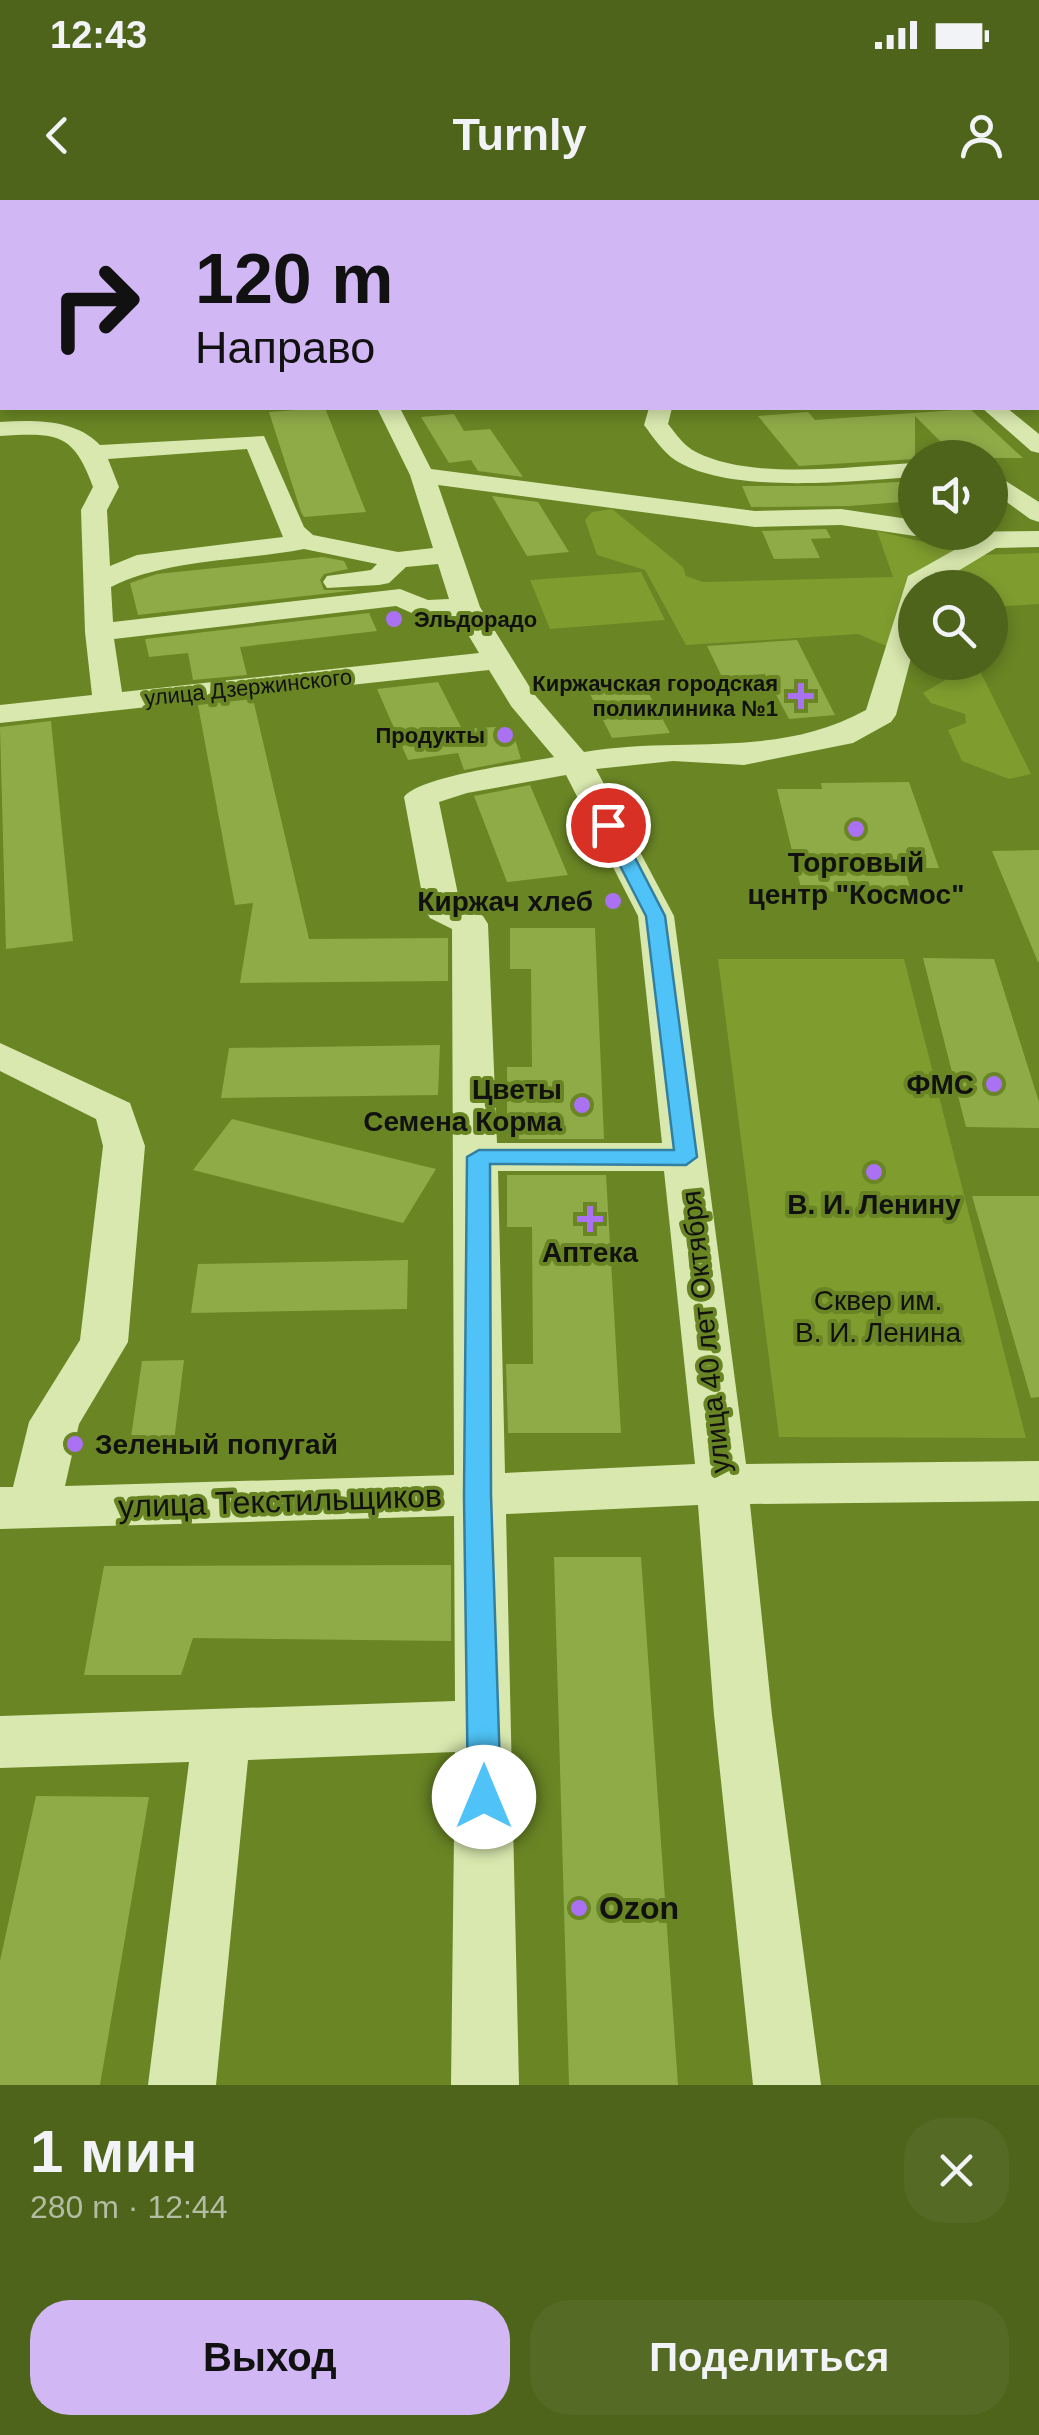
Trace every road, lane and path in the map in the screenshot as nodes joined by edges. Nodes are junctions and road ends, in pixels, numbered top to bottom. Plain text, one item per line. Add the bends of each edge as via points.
1 (74, 410) edge
2 (391, 410) edge
3 (661, 410) edge
4 (996, 410) edge
5 (0, 429) edge
6 (70, 436) junction
7 (1039, 446) edge
8 (92, 453) junction
9 (142, 464) dead end
10 (265, 464) junction
11 (898, 471) edge
12 (1023, 472) dead end
13 (422, 474) junction
14 (1008, 474) edge
15 (1008, 491) edge
16 (1039, 514) edge
17 (898, 525) edge
18 (1039, 539) edge
19 (1008, 540) edge
20 (304, 541) junction
21 (973, 550) edge
22 (446, 556) junction
23 (939, 570) edge
24 (392, 578) junction
25 (98, 595) junction
26 (466, 608) junction
27 (898, 652) edge
28 (497, 660) junction
29 (108, 702) junction
30 (0, 714) edge
31 (577, 764) junction
32 (0, 1055) edge
33 (479, 1157) junction
34 (686, 1157) junction
35 (1039, 1482) edge
36 (722, 1484) junction
37 (478, 1495) junction
38 (9, 1511) edge
39 (484, 1725) junction
40 (221, 1735) junction
41 (0, 1742) edge
42 (182, 2085) edge
43 (485, 2085) edge
44 (787, 2085) edge

1 - 6 street
2 - 13 street, улица 40 лет Октября
3 - 11 street via 656,425 676,448 722,469
4 - 7 street
5 - 6 street
6 - 8 street
8 - 10 street via 256,441
8 - 25 street via 106,487 94,510
9 - 10 street via 175,470
10 - 20 street via 292,531
12 - 14 street
13 - 17 street via 755,519 841,516
13 - 22 street, улица 40 лет Октября
15 - 16 street
18 - 19 street
20 - 24 street
20 - 25 street via 137,563
21 - 23 street
22 - 24 street
22 - 26 street, улица 40 лет Октября
24 - 25 street via 228,606
24 - 26 street via 423,609
25 - 29 street
26 - 28 street, улица 40 лет Октября
27 - 31 street via 880,714 842,736 744,755 673,751
28 - 29 street, улица Дзержинского
28 - 31 street, улица 40 лет Октября
29 - 30 street, улица Дзержинского
31 - 33 street via 421,797 443,910 470,924
31 - 34 street, улица 40 лет Октября via 656,916
32 - 38 street via 115,1112 124,1146 104,1342
33 - 34 street
33 - 37 street
34 - 36 street, улица 40 лет Октября
35 - 36 street, улица Текстильщиков
36 - 37 street, улица Текстильщиков
36 - 44 street, улица 40 лет Октября
37 - 38 street, улица Текстильщиков
37 - 39 street
39 - 40 street
39 - 43 street
40 - 41 street
40 - 42 street

